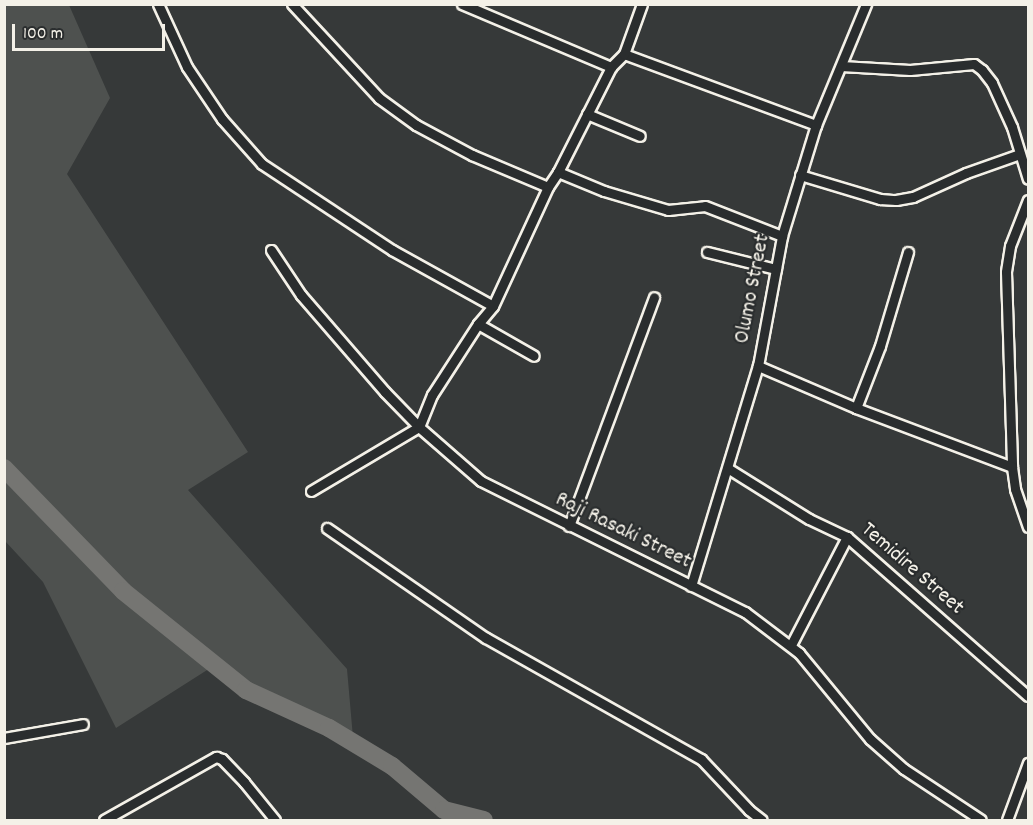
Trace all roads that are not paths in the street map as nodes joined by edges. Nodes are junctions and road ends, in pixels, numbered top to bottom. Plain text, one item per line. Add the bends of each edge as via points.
1 (158, 4) edge
2 (292, 4) edge
3 (462, 4) edge
4 (642, 4) edge
5 (866, 4) edge
6 (624, 54) junction
7 (842, 66) junction
8 (611, 68) junction
9 (587, 114) junction
10 (816, 125) junction
11 (640, 135) dead end
12 (1020, 154) junction
13 (558, 172) junction
14 (800, 175) junction
15 (1029, 178) edge
16 (548, 186) junction
17 (1029, 200) edge
18 (782, 236) junction
19 (271, 250) dead end
20 (707, 252) dead end
21 (908, 252) dead end
22 (776, 269) junction
23 (654, 297) dead end
24 (493, 306) junction
25 (478, 324) junction
26 (534, 356) dead end
27 (758, 366) junction
28 (856, 408) junction
29 (418, 427) junction
30 (1012, 467) junction
31 (729, 469) junction
32 (311, 491) dead end
33 (568, 526) junction
34 (1029, 527) edge
35 (327, 528) dead end
36 (847, 537) junction
37 (691, 586) junction
38 (790, 645) junction
39 (1029, 696) edge
40 (83, 724) dead end
41 (4, 738) edge
42 (1029, 763) edge
43 (104, 820) edge
44 (276, 820) edge
45 (762, 820) edge
46 (981, 820) edge
47 (1007, 820) edge

1 - 24 street via 187,68 228,127 262,164 392,250
2 - 16 street via 379,98 416,125 472,155
3 - 8 street
4 - 6 street
5 - 7 street, Olumo Street
6 - 8 street
6 - 10 street
7 - 10 street, Olumo Street
7 - 12 street via 910,70 974,64 992,83
8 - 9 street
9 - 11 street
9 - 13 street
10 - 14 street, Olumo Street
12 - 14 street via 913,197 896,200 880,199
12 - 15 street
13 - 16 street
13 - 18 street via 668,210 705,206
14 - 18 street, Olumo Street
16 - 24 street
17 - 30 street via 1006,259
18 - 22 street, Olumo Street
19 - 29 street, Raji Rasaki Street via 327,327
20 - 22 street
21 - 28 street via 880,346
22 - 27 street, Olumo Street
23 - 33 street
24 - 25 street
25 - 26 street
25 - 29 street via 432,395
27 - 28 street
27 - 31 street, Olumo Street
28 - 30 street
29 - 32 street
29 - 33 street, Raji Rasaki Street via 481,481
30 - 34 street via 1015,489
31 - 36 street, Temidire Street via 808,519
31 - 37 street, Olumo Street
33 - 37 street, Raji Rasaki Street
35 - 45 street via 486,638 701,759
36 - 38 street
36 - 39 street, Temidire Street
37 - 38 street, Raji Rasaki Street via 745,612
38 - 46 street, Raji Rasaki Street via 904,769
40 - 41 street
42 - 47 street
43 - 44 street via 216,758 222,759

